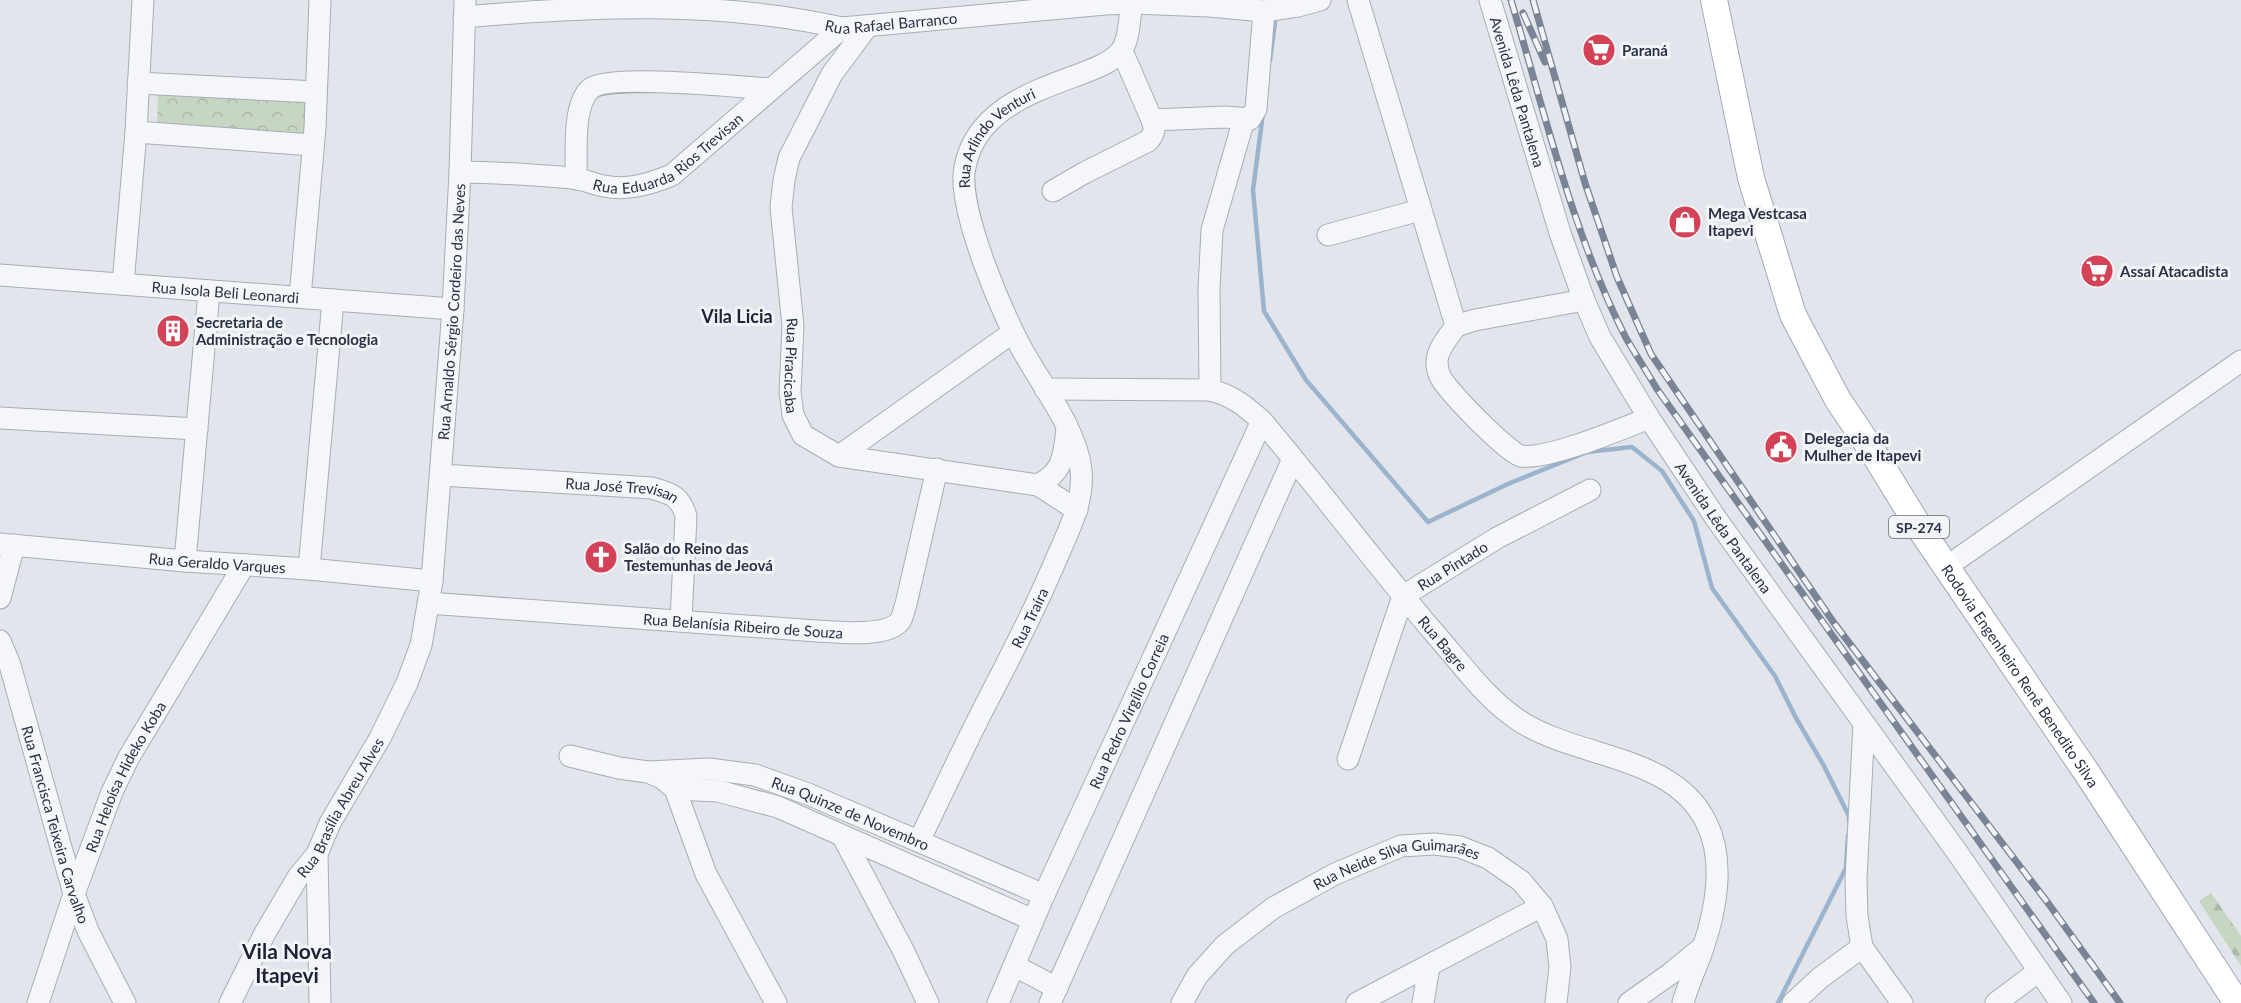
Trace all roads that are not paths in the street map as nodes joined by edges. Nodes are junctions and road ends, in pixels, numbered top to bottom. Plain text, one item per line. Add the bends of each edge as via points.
1 (143, 0) edge
2 (320, 0) edge
3 (1320, 0) edge
4 (1358, 0) edge
5 (1490, 0) edge
6 (1714, 0) edge
7 (1728, 0) edge
8 (1130, 2) edge
9 (679, 3) edge
10 (551, 5) edge
11 (464, 9) edge
12 (1264, 11) junction
13 (867, 27) junction
14 (842, 28) junction
15 (1122, 51) junction
16 (138, 83) junction
17 (770, 89) junction
18 (316, 92) junction
19 (1244, 119) junction
20 (1152, 120) junction
21 (136, 132) junction
22 (313, 145) junction
23 (460, 172) junction
24 (576, 179) junction
25 (1053, 191) dead end
26 (1420, 210) junction
27 (1328, 235) dead end
28 (0, 275) edge
29 (123, 284) junction
30 (209, 292) junction
31 (300, 297) junction
32 (333, 300) junction
33 (1584, 300) junction
34 (453, 309) junction
35 (1456, 326) junction
36 (1012, 333) junction
37 (2241, 361) edge
38 (1045, 389) junction
39 (1210, 390) junction
40 (0, 418) edge
41 (1649, 418) junction
42 (1262, 421) junction
43 (1067, 427) junction
44 (196, 429) junction
45 (839, 456) junction
46 (1293, 459) junction
47 (937, 469) junction
48 (441, 475) junction
49 (1038, 485) junction
50 (1590, 490) dead end
51 (1077, 510) junction
52 (7, 545) edge
53 (1959, 558) junction
54 (185, 561) junction
55 (244, 565) junction
56 (309, 568) junction
57 (432, 581) junction
58 (1403, 596) junction
59 (0, 598) edge
60 (428, 603) junction
61 (681, 620) junction
62 (0, 640) edge
63 (1864, 724) junction
64 (570, 756) dead end
65 (1348, 759) dead end
66 (674, 779) junction
67 (843, 837) junction
68 (919, 841) junction
69 (317, 854) junction
70 (74, 894) junction
71 (1044, 895) junction
72 (1542, 906) junction
73 (1033, 920) junction
74 (1704, 946) junction
75 (1862, 947) junction
76 (1015, 966) junction
77 (1429, 966) junction
78 (2039, 971) junction
79 (2241, 979) edge
80 (1054, 996) edge
81 (38, 1003) edge
82 (125, 1003) edge
83 (230, 1003) edge
84 (320, 1003) edge
85 (776, 1003) edge
86 (928, 1003) edge
87 (998, 1003) edge
88 (1182, 1003) edge
89 (1357, 1003) edge
90 (1423, 1003) edge
91 (1556, 1003) edge
92 (1629, 1003) edge
93 (1683, 1003) edge
94 (1793, 1003) edge
95 (1902, 1003) edge
96 (1996, 1003) edge
97 (2061, 1003) edge
98 (2237, 1003) edge

1 - 16 street
2 - 18 street
3 - 12 street, Rua Rafael Barranco
4 - 26 street
5 - 33 street, Avenida Lêda Pantalena
6 - 98 main road, Rodovia Engenheiro Renê Benedito Silva / SP-274 via 1751,178 1792,315 1838,400 1921,530 2087,773
7 - 53 main road, Rodovia Engenheiro Renê Benedito Silva / SP-274 via 1773,210 1797,289 1839,373 1932,522
8 - 12 street, Rua Rafael Barranco
8 - 13 street, Rua Rafael Barranco
8 - 15 street
9 - 10 street, Rua Rafael Barranco
9 - 14 street, Rua Rafael Barranco via 800,17
10 - 11 street, Rua Rafael Barranco
11 - 23 street, Rua Arnaldo Sérgio Cordeiro das Neves
12 - 19 street via 1256,109 1250,118
13 - 14 street, Rua Rafael Barranco
13 - 45 street, Rua Piracicaba via 832,74 793,150 780,207 794,326 790,392 794,415 803,435
14 - 17 street, Rua Eduarda Rios Trevisan
15 - 20 street
15 - 36 street, Rua Arlindo Venturi via 1097,68 1020,98 993,117 972,144 964,168 964,199
16 - 18 street
16 - 21 street
17 - 24 street, Rua Eduarda Rios Trevisan via 672,175 631,188 606,187
17 - 24 street via 613,81 595,85 588,91 579,114
18 - 22 street
19 - 20 street
19 - 39 street via 1212,230
20 - 25 street via 1155,130 1148,141
21 - 22 street
21 - 29 street
22 - 31 street
23 - 24 street, Rua Eduarda Rios Trevisan
23 - 34 street, Rua Arnaldo Sérgio Cordeiro das Neves
26 - 27 street
26 - 35 street
28 - 29 street, Rua Isola Beli Leonardi
29 - 30 street, Rua Isola Beli Leonardi
30 - 31 street, Rua Isola Beli Leonardi
30 - 44 street
31 - 32 street, Rua Isola Beli Leonardi
32 - 34 street, Rua Isola Beli Leonardi
32 - 56 street
33 - 35 street
33 - 41 street, Avenida Lêda Pantalena via 1600,337
34 - 48 street, Rua Arnaldo Sérgio Cordeiro das Neves
35 - 41 street via 1437,360 1440,376 1479,421 1520,456 1563,449
36 - 38 street, Rua Arlindo Venturi
36 - 45 street
37 - 53 street
38 - 39 street, Rua Bagre
38 - 43 street, Rua Traíra
39 - 42 street, Rua Bagre via 1228,394
40 - 44 street
41 - 63 street, Avenida Lêda Pantalena via 1717,520
42 - 46 street, Rua Bagre
42 - 71 street, Rua Pedro Virgílio Correia
43 - 49 street via 1059,467 1051,479
43 - 51 street, Rua Traíra via 1081,470
44 - 54 street
45 - 47 street, Rua Piracicaba
46 - 58 street, Rua Bagre
46 - 80 street
47 - 49 street, Rua Piracicaba
47 - 61 street, Rua Belanísia Ribeiro de Souza via 906,604 900,621 890,629 818,632
48 - 57 street, Rua Arnaldo Sérgio Cordeiro das Neves
48 - 61 street, Rua José Trevisan via 652,488 670,493 682,503 686,516
49 - 51 street, Rua Piracicaba
50 - 58 street, Rua Pintado via 1497,538
51 - 68 street, Rua Traíra via 1034,612
52 - 54 street, Rua Geraldo Varques
52 - 59 street
53 - 79 main road, Rodovia Engenheiro Renê Benedito Silva / SP-274
54 - 55 street, Rua Geraldo Varques
55 - 56 street, Rua Geraldo Varques
55 - 70 street, Rua Heloísa Hideko Koba via 129,758 112,792
56 - 57 street, Rua Geraldo Varques
57 - 60 street, Rua Arnaldo Sérgio Cordeiro das Neves
58 - 65 street, Rua Pintado
58 - 74 street, Rua Bagre via 1490,697 1513,717 1533,730 1664,778 1689,797 1707,823 1717,857 1717,887
60 - 61 street, Rua Belanísia Ribeiro de Souza
60 - 69 street, Rua Brasília Abreu Alves via 421,645 407,683 326,830
62 - 70 street, Rua Francisca Teixeira Carvalho
63 - 75 street via 1856,879
63 - 78 street, Avenida Lêda Pantalena
64 - 66 street
66 - 67 street, Rua Quinze de Novembro via 778,807
66 - 68 street, Rua Quinze de Novembro via 709,769 755,776
66 - 85 street via 706,874
67 - 73 street, Rua Quinze de Novembro
67 - 86 street
68 - 71 street, Rua Quinze de Novembro
69 - 83 street, Rua Brasília Abreu Alves via 298,877 265,933
69 - 84 street
70 - 81 street, Rua Heloísa Hideko Koba
70 - 82 street, Rua Francisca Teixeira Carvalho
71 - 73 street, Rua Pedro Virgílio Correia
72 - 77 street
72 - 88 street, Rua Neide Silva Guimarães via 1521,881 1488,858 1460,847 1401,846 1335,874 1273,908 1225,945 1197,976
72 - 91 street, Rua Neide Silva Guimarães via 1557,939 1560,968
73 - 76 street, Rua Pedro Virgílio Correia
74 - 92 street
74 - 93 street, Rua Bagre
75 - 94 street
75 - 95 street
76 - 80 street
76 - 87 street, Rua Pedro Virgílio Correia
77 - 89 street
77 - 90 street
78 - 96 street
78 - 97 street, Avenida Lêda Pantalena

